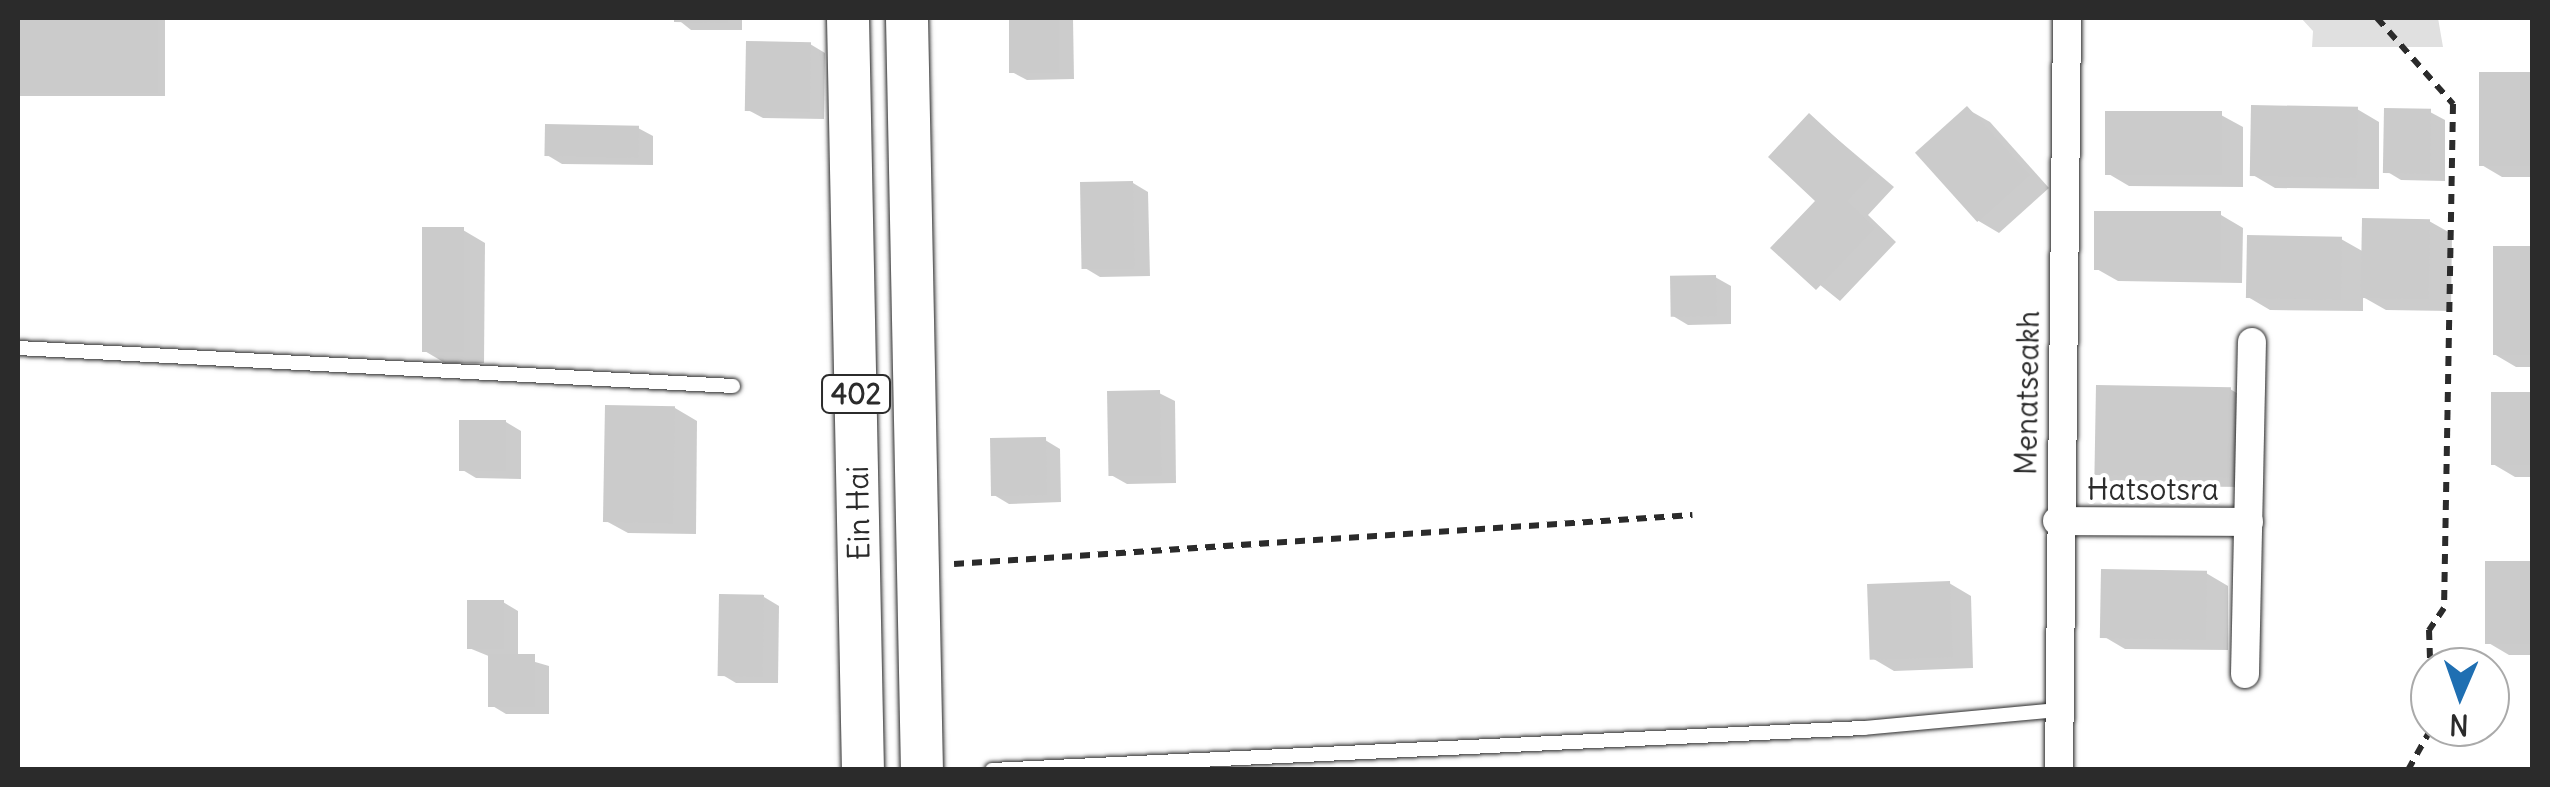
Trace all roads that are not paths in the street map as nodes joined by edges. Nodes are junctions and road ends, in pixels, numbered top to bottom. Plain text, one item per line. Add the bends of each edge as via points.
1 (848, 18) edge
2 (907, 18) edge
3 (2067, 18) edge
4 (2252, 342) dead end
5 (18, 348) edge
6 (733, 386) dead end
7 (2057, 520) junction
8 (2249, 522) junction
9 (2245, 674) dead end
10 (2059, 710) junction
11 (863, 770) edge
12 (922, 770) edge
13 (992, 770) edge
14 (2059, 770) edge

1 - 11 main road, Ein Hai / 402
2 - 12 main road, Ein Hai / 402
3 - 7 street, Menatseakh
4 - 8 street, Hatsotsra
5 - 6 lane
7 - 8 street, Hatsotsra
7 - 10 street, Menatseakh
8 - 9 street, Hatsotsra
10 - 13 lane via 1864,728
10 - 14 street, Menatseakh

